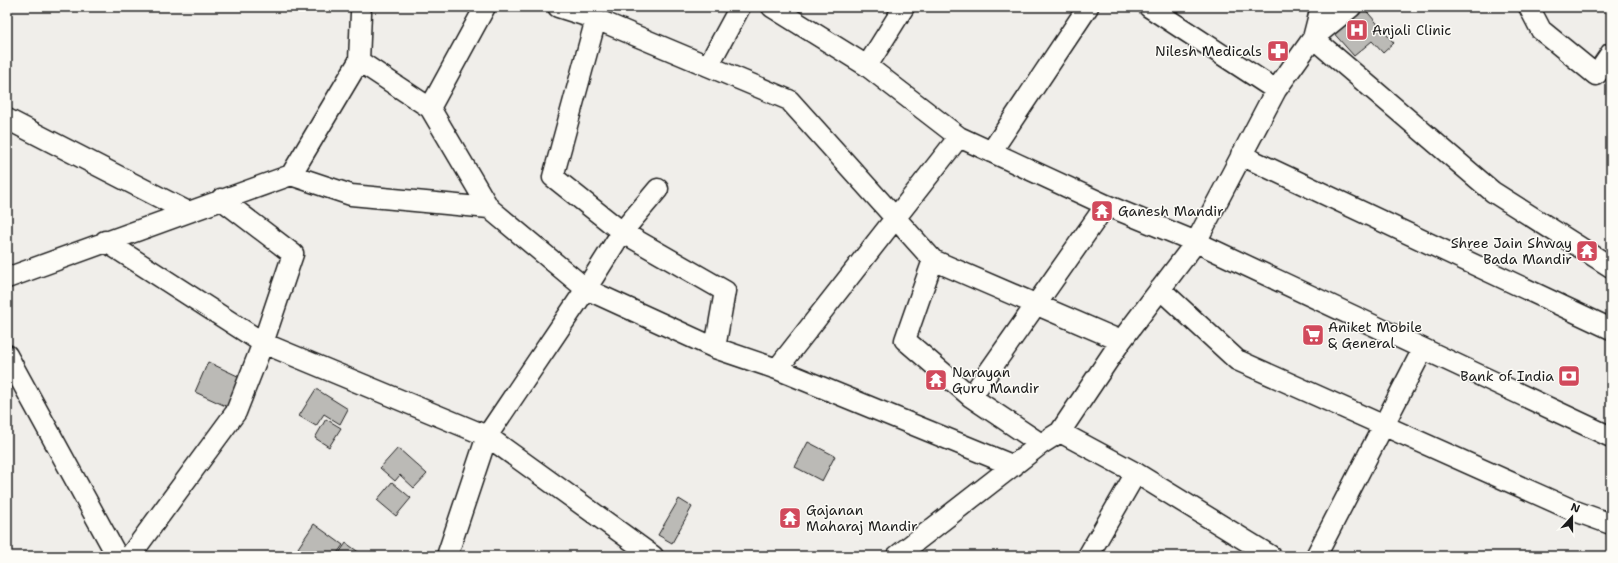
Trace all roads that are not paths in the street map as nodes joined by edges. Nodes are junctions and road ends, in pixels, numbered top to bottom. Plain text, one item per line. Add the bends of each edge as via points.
1 (484, 7) edge
2 (558, 7) edge
3 (740, 7) edge
4 (772, 7) edge
5 (904, 7) edge
6 (1088, 7) edge
7 (1148, 7) edge
8 (1321, 7) edge
9 (1351, 7) edge
10 (1530, 7) edge
11 (360, 9) edge
12 (596, 19) junction
13 (1313, 38) junction
14 (1611, 53) edge
15 (359, 61) junction
16 (708, 66) junction
17 (867, 66) junction
18 (1276, 90) junction
19 (430, 108) junction
20 (7, 119) edge
21 (959, 137) junction
22 (991, 152) junction
23 (1241, 155) junction
24 (291, 175) junction
25 (658, 189) dead end
26 (221, 199) junction
27 (1106, 205) junction
28 (489, 208) junction
29 (188, 212) junction
30 (895, 217) junction
31 (622, 232) junction
32 (105, 241) junction
33 (1196, 242) junction
34 (933, 260) junction
35 (1611, 267) edge
36 (7, 278) edge
37 (586, 289) junction
38 (1160, 289) junction
39 (1036, 304) junction
40 (1611, 329) edge
41 (1121, 341) junction
42 (263, 343) junction
43 (715, 348) junction
44 (1423, 349) junction
45 (7, 355) edge
46 (777, 369) junction
47 (971, 397) junction
48 (1382, 425) junction
49 (1060, 432) junction
50 (487, 436) junction
51 (1611, 438) edge
52 (1041, 444) junction
53 (1014, 466) junction
54 (1136, 473) junction
55 (1611, 524) edge
56 (117, 556) edge
57 (130, 556) edge
58 (446, 556) edge
59 (653, 556) edge
60 (897, 556) edge
61 (1088, 556) edge
62 (1271, 556) edge
63 (1316, 556) edge

1 - 19 street
2 - 12 street
3 - 16 street
4 - 17 street
5 - 17 street
6 - 22 street
7 - 18 street
8 - 13 street
9 - 13 street
10 - 14 street via 1541,30 1596,75
11 - 15 street
12 - 16 street
12 - 31 street via 553,178
13 - 18 street
13 - 35 street via 1493,192
15 - 19 street
15 - 24 street
16 - 30 street via 789,100
17 - 21 street
18 - 23 street
19 - 28 street
20 - 29 street
21 - 22 street
21 - 30 street
22 - 27 street
23 - 33 street
23 - 40 street
24 - 26 street
24 - 28 street via 351,195
25 - 31 street
26 - 29 street
26 - 42 street via 294,254
27 - 33 street
27 - 39 street
28 - 37 street
29 - 32 street
30 - 34 street
30 - 46 street
31 - 37 street
31 - 43 street via 725,291
32 - 36 street
32 - 42 street
33 - 38 street
33 - 44 street
34 - 39 street
34 - 47 street via 905,340
37 - 43 street
37 - 50 street
38 - 41 street
38 - 48 street via 1237,360
39 - 41 street
39 - 47 street
41 - 49 street
42 - 50 street
42 - 57 street via 236,412
43 - 46 street
44 - 48 street
44 - 51 street
45 - 56 street
46 - 53 street
47 - 52 street
48 - 55 street via 1575,511
48 - 63 street
49 - 52 street
49 - 54 street
50 - 58 street
50 - 59 street
52 - 53 street
53 - 60 street
54 - 61 street
54 - 62 street

